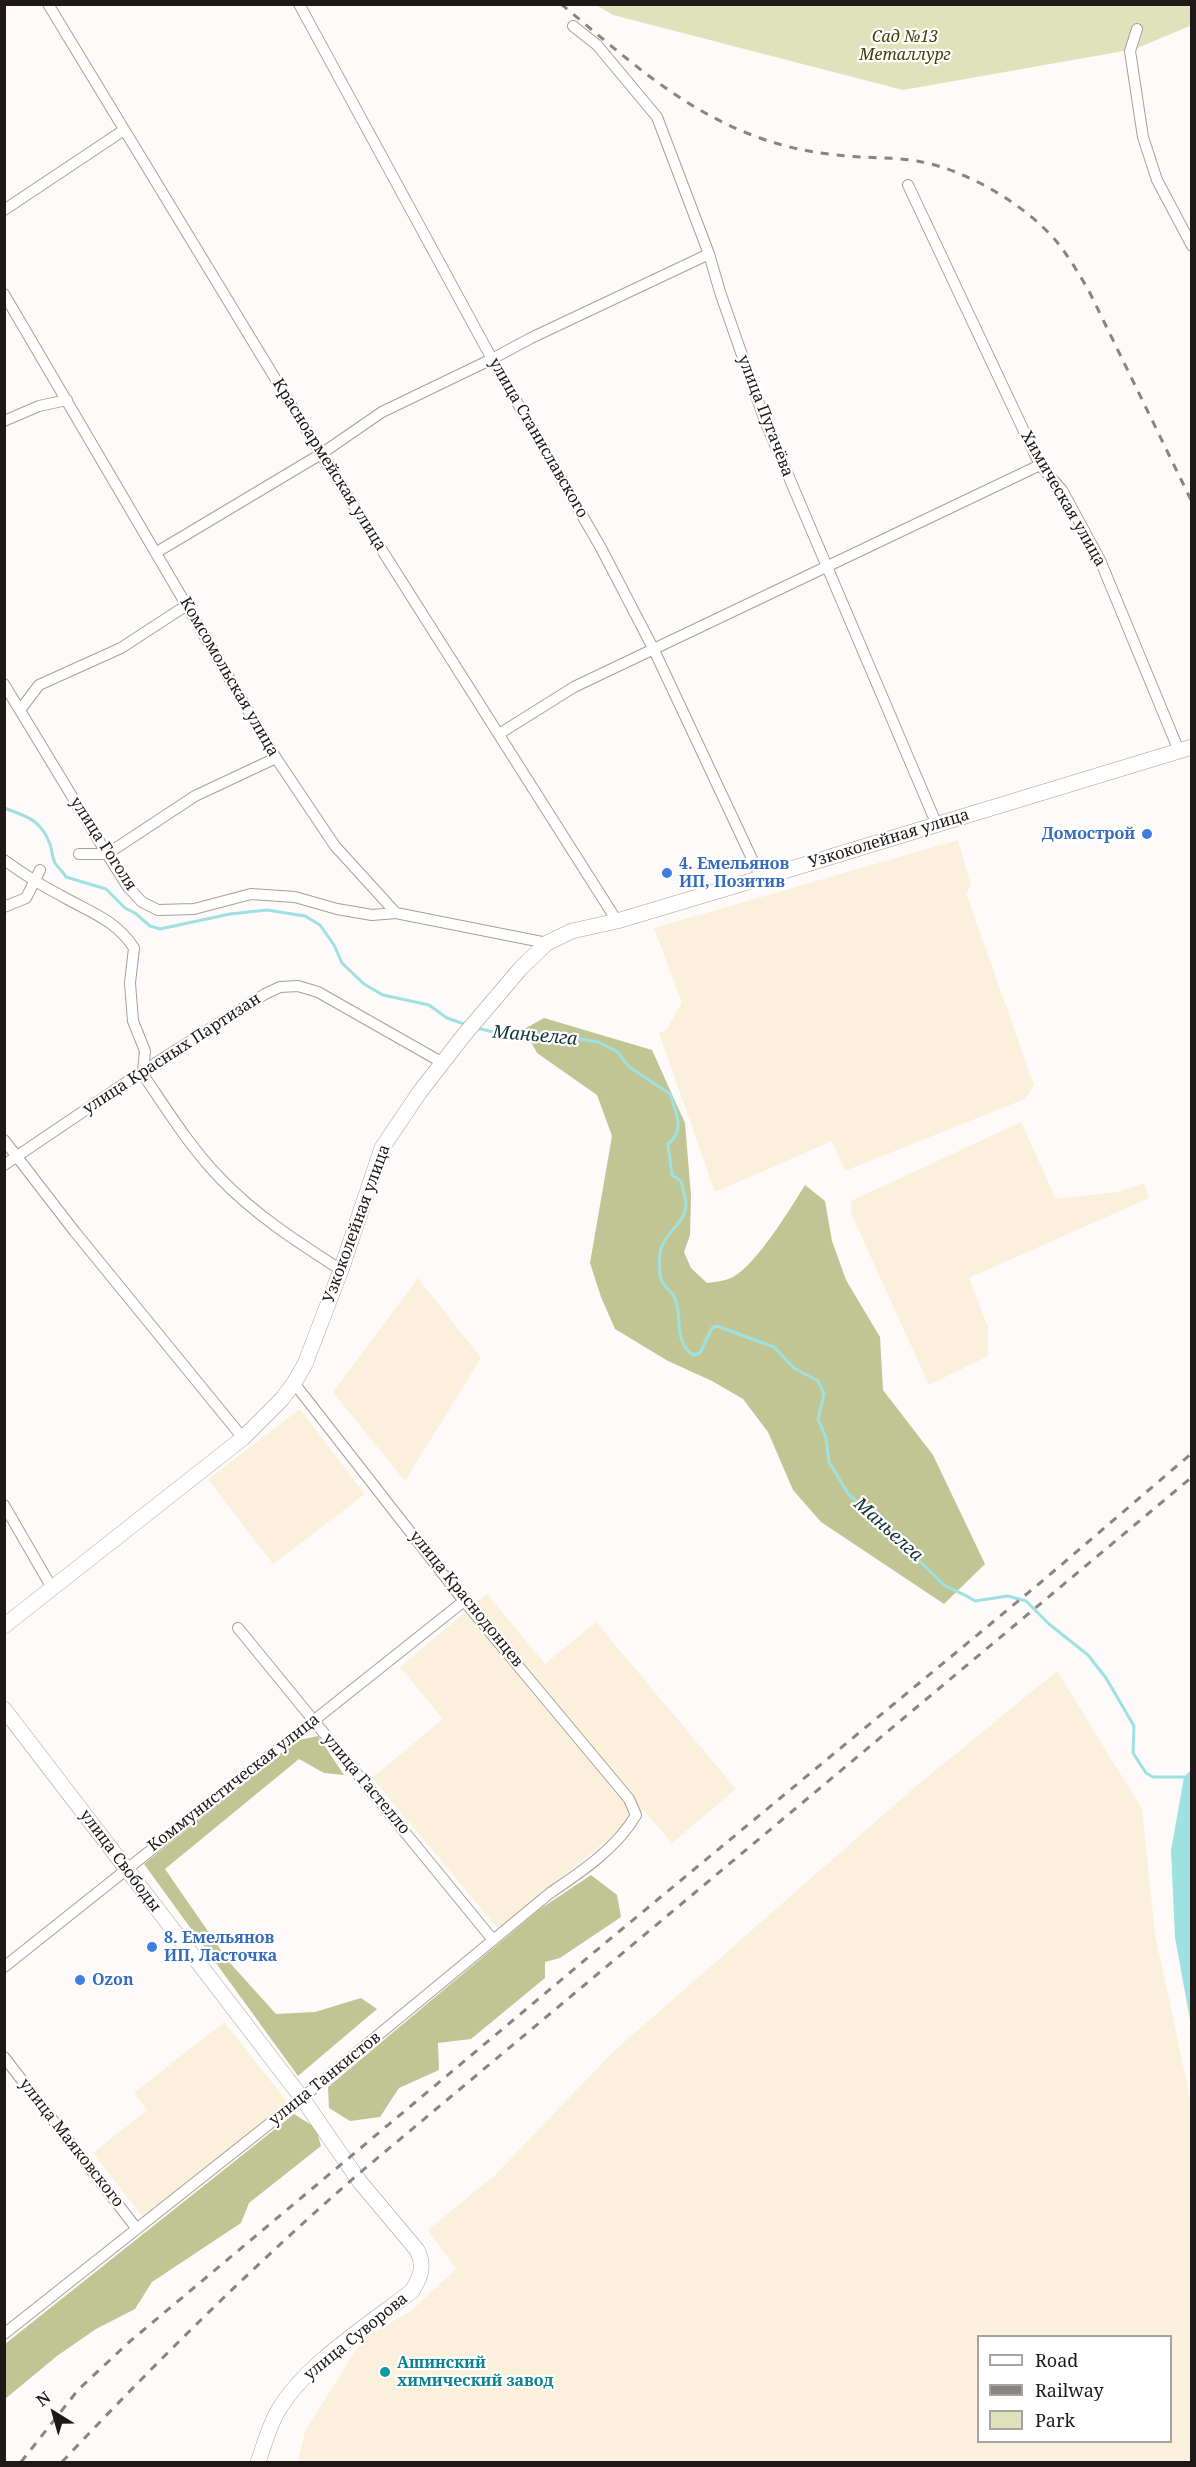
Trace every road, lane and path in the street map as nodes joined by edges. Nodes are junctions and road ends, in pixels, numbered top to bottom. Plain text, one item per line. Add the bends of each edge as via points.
1 (48, 4) edge
2 (299, 4) edge
3 (573, 26) dead end
4 (1137, 29) dead end
5 (124, 130) junction
6 (908, 185) dead end
7 (4, 210) edge
8 (1191, 246) edge
9 (709, 254) junction
10 (4, 294) edge
11 (492, 359) junction
12 (67, 400) junction
13 (4, 421) edge
14 (321, 454) junction
15 (1040, 465) junction
16 (158, 552) junction
17 (827, 565) junction
18 (187, 605) junction
19 (654, 650) junction
20 (4, 684) edge
21 (20, 710) junction
22 (499, 734) junction
23 (1185, 749) edge
24 (276, 758) junction
25 (938, 825) junction
26 (79, 854) dead end
27 (107, 854) junction
28 (4, 860) edge
29 (40, 870) dead end
30 (761, 878) junction
31 (33, 881) junction
32 (4, 907) edge
33 (396, 913) junction
34 (617, 921) junction
35 (547, 943) junction
36 (443, 1063) junction
37 (143, 1071) junction
38 (4, 1140) edge
39 (17, 1156) junction
40 (4, 1165) edge
41 (341, 1270) junction
42 (294, 1383) junction
43 (243, 1438) junction
44 (4, 1505) edge
45 (52, 1588) junction
46 (465, 1601) junction
47 (4, 1626) edge
48 (238, 1628) dead end
49 (4, 1709) edge
50 (313, 1720) junction
51 (636, 1815) joint
52 (126, 1870) junction
53 (493, 1940) junction
54 (4, 1967) edge
55 (4, 2057) edge
56 (302, 2098) junction
57 (137, 2229) junction
58 (4, 2334) edge
59 (258, 2463) edge

1 - 5 street, Красноармейская улица
2 - 11 street, улица Станиславского
3 - 9 street, улица Пугачёва via 597,45 657,117
4 - 8 street via 1130,51 1143,137 1157,180
5 - 7 street
5 - 14 street, Красноармейская улица
6 - 15 street, Химическая улица
9 - 11 street
9 - 17 street, улица Пугачёва via 765,422
10 - 12 street, Комсомольская улица
11 - 14 street via 382,412
11 - 19 street, улица Станиславского via 601,548
12 - 13 street via 39,406
12 - 16 street, Комсомольская улица
14 - 16 street
14 - 22 street, Красноармейская улица
15 - 17 street
15 - 23 street, Химическая улица via 1062,490 1100,560
16 - 18 street, Комсомольская улица
17 - 19 street
17 - 25 street, улица Пугачёва
18 - 21 street via 121,648 39,685
18 - 24 street, Комсомольская улица
19 - 22 street via 574,687
19 - 30 street, улица Станиславского
20 - 21 street, улица Гоголя
21 - 27 street, улица Гоголя
22 - 34 street, Красноармейская улица
23 - 25 street, Узкоколейная улица
24 - 27 street via 195,796
24 - 33 street, Комсомольская улица via 335,846
25 - 30 street, Узкоколейная улица
26 - 27 street
27 - 33 street, улица Гоголя via 128,887 142,902 158,910 194,909 251,894 295,897 372,915
28 - 31 street
29 - 31 street
30 - 34 street, Узкоколейная улица
31 - 32 street via 26,898
31 - 37 street via 109,921 124,932 135,948 130,983 133,1021 145,1051
33 - 35 street
34 - 35 street, Узкоколейная улица via 572,931
35 - 36 street, Узкоколейная улица via 520,968
36 - 37 street, улица Красных Партизан via 318,992 298,986 280,987 265,994
36 - 41 street, Узкоколейная улица via 382,1148
37 - 39 street, улица Красных Партизан
37 - 41 street via 185,1137 221,1180 283,1233
38 - 39 street
39 - 40 street, улица Красных Партизан
39 - 43 street
41 - 42 street, Узкоколейная улица
42 - 43 street, Узкоколейная улица
42 - 46 street, улица Краснодонцев
43 - 45 street, Узкоколейная улица
44 - 45 street
45 - 47 street, Узкоколейная улица
46 - 50 street, Коммунистическая улица
46 - 51 street, улица Краснодонцев via 629,1799
48 - 50 street, улица Гастелло
49 - 52 street, улица Свободы
50 - 52 street, Коммунистическая улица
50 - 53 street, улица Гастелло
51 - 53 street, улица Танкистов via 630,1826 580,1873
52 - 54 street, Коммунистическая улица
52 - 56 street, улица Свободы
53 - 56 street, улица Танкистов
55 - 57 street, улица Маяковского
56 - 57 street, улица Танкистов
56 - 59 street, улица Суворова via 360,2182 417,2250 422,2269 412,2291 303,2380 278,2411
57 - 58 street, улица Танкистов

